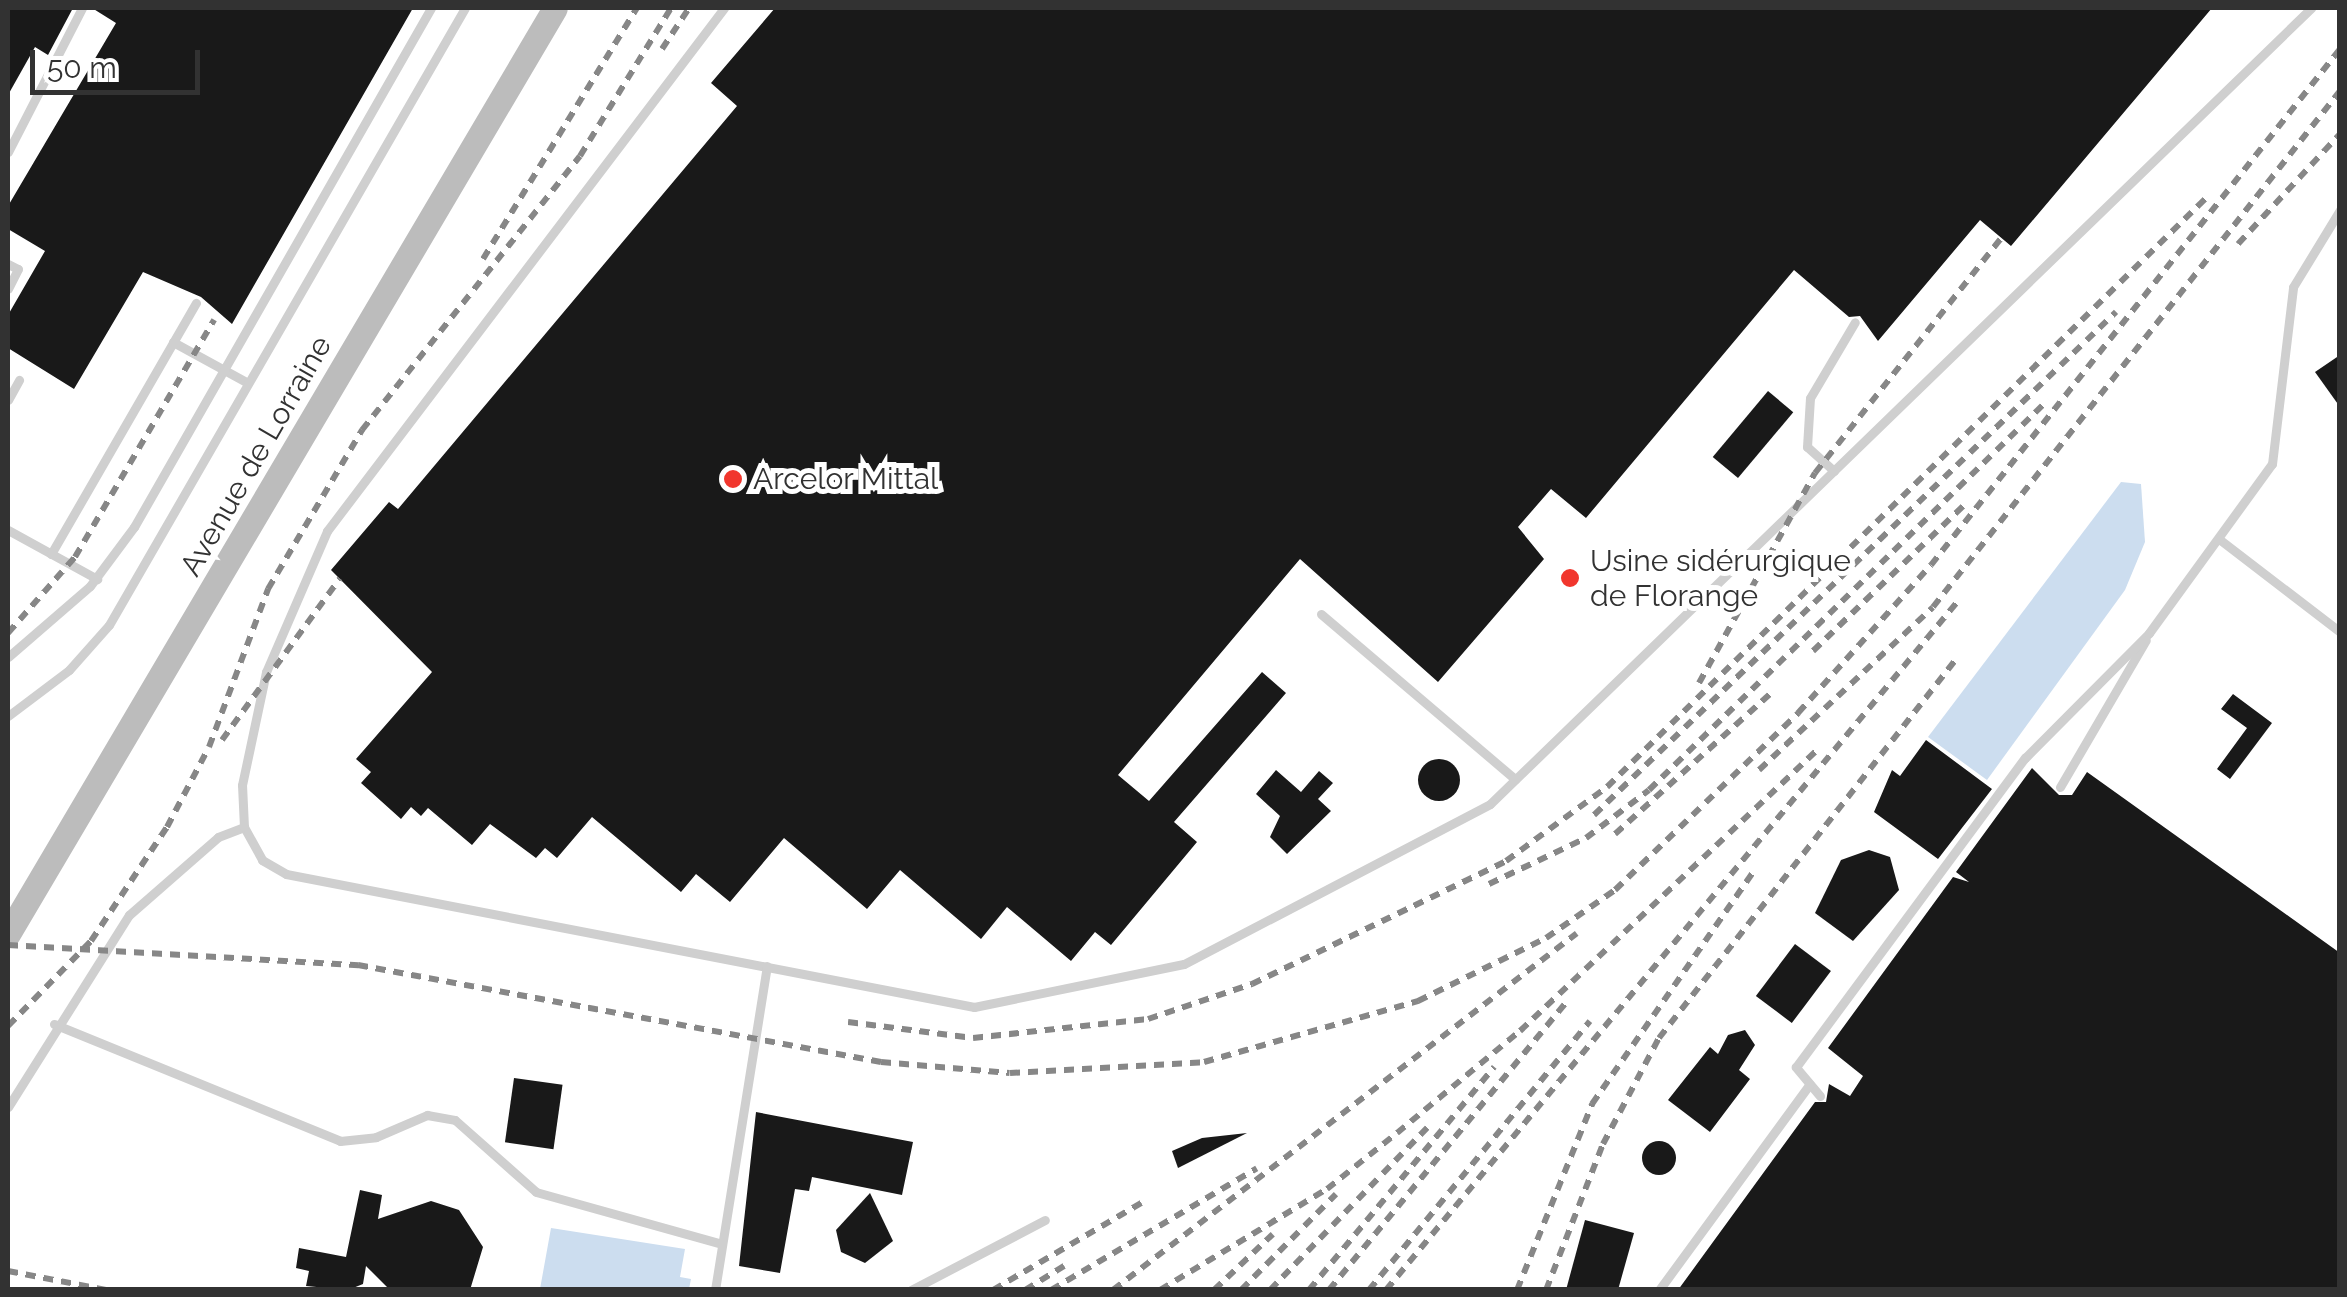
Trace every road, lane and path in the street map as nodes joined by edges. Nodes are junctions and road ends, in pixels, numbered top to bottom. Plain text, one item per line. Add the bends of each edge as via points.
1 (82, 8) edge
2 (430, 8) edge
3 (465, 8) edge
4 (555, 8) edge
5 (724, 8) edge
6 (2311, 8) edge
7 (8, 152) edge
8 (2340, 210) edge
9 (8, 264) edge
10 (8, 289) edge
11 (196, 303) dead end
12 (1855, 322) dead end
13 (173, 342) junction
14 (224, 370) junction
15 (20, 380) dead end
16 (248, 383) junction
17 (8, 400) edge
18 (1834, 472) junction
19 (8, 530) edge
20 (2219, 538) junction
21 (51, 554) junction
22 (96, 579) junction
23 (1322, 614) dead end
24 (2340, 632) edge
25 (2149, 633) junction
26 (8, 657) edge
27 (8, 716) edge
28 (1516, 779) junction
29 (2060, 787) dead end
30 (244, 827) junction
31 (8, 934) edge
32 (767, 966) junction
33 (54, 1024) junction
34 (1810, 1084) junction
35 (1820, 1096) dead end
36 (8, 1106) edge
37 (1045, 1220) dead end
38 (718, 1243) junction
39 (715, 1290) edge
40 (911, 1290) edge
41 (1658, 1290) edge

1 - 7 lane
2 - 14 lane
3 - 16 lane
4 - 31 main road, Avenue de Lorraine
5 - 30 lane via 327,531 266,672 242,785
6 - 18 lane
8 - 20 lane via 2293,286 2272,464
9 - 10 lane via 18,270
11 - 13 lane
12 - 18 lane via 1810,398 1807,447
13 - 14 lane
13 - 21 lane
14 - 16 lane
14 - 22 lane
15 - 17 lane
16 - 27 lane via 109,625 70,670
18 - 28 lane
19 - 21 lane
20 - 24 lane
20 - 25 lane
21 - 22 lane
22 - 26 lane
23 - 28 lane
25 - 29 lane via 2120,698
25 - 34 lane via 2025,758 1796,1067
28 - 32 lane via 1490,804 1184,964 974,1006
30 - 32 lane via 262,860 286,874
30 - 33 lane via 218,837 129,916
32 - 38 lane
33 - 36 lane
33 - 38 lane via 340,1141 376,1138 426,1115 455,1120 536,1192
34 - 35 lane
34 - 41 lane
37 - 40 lane
38 - 39 lane

